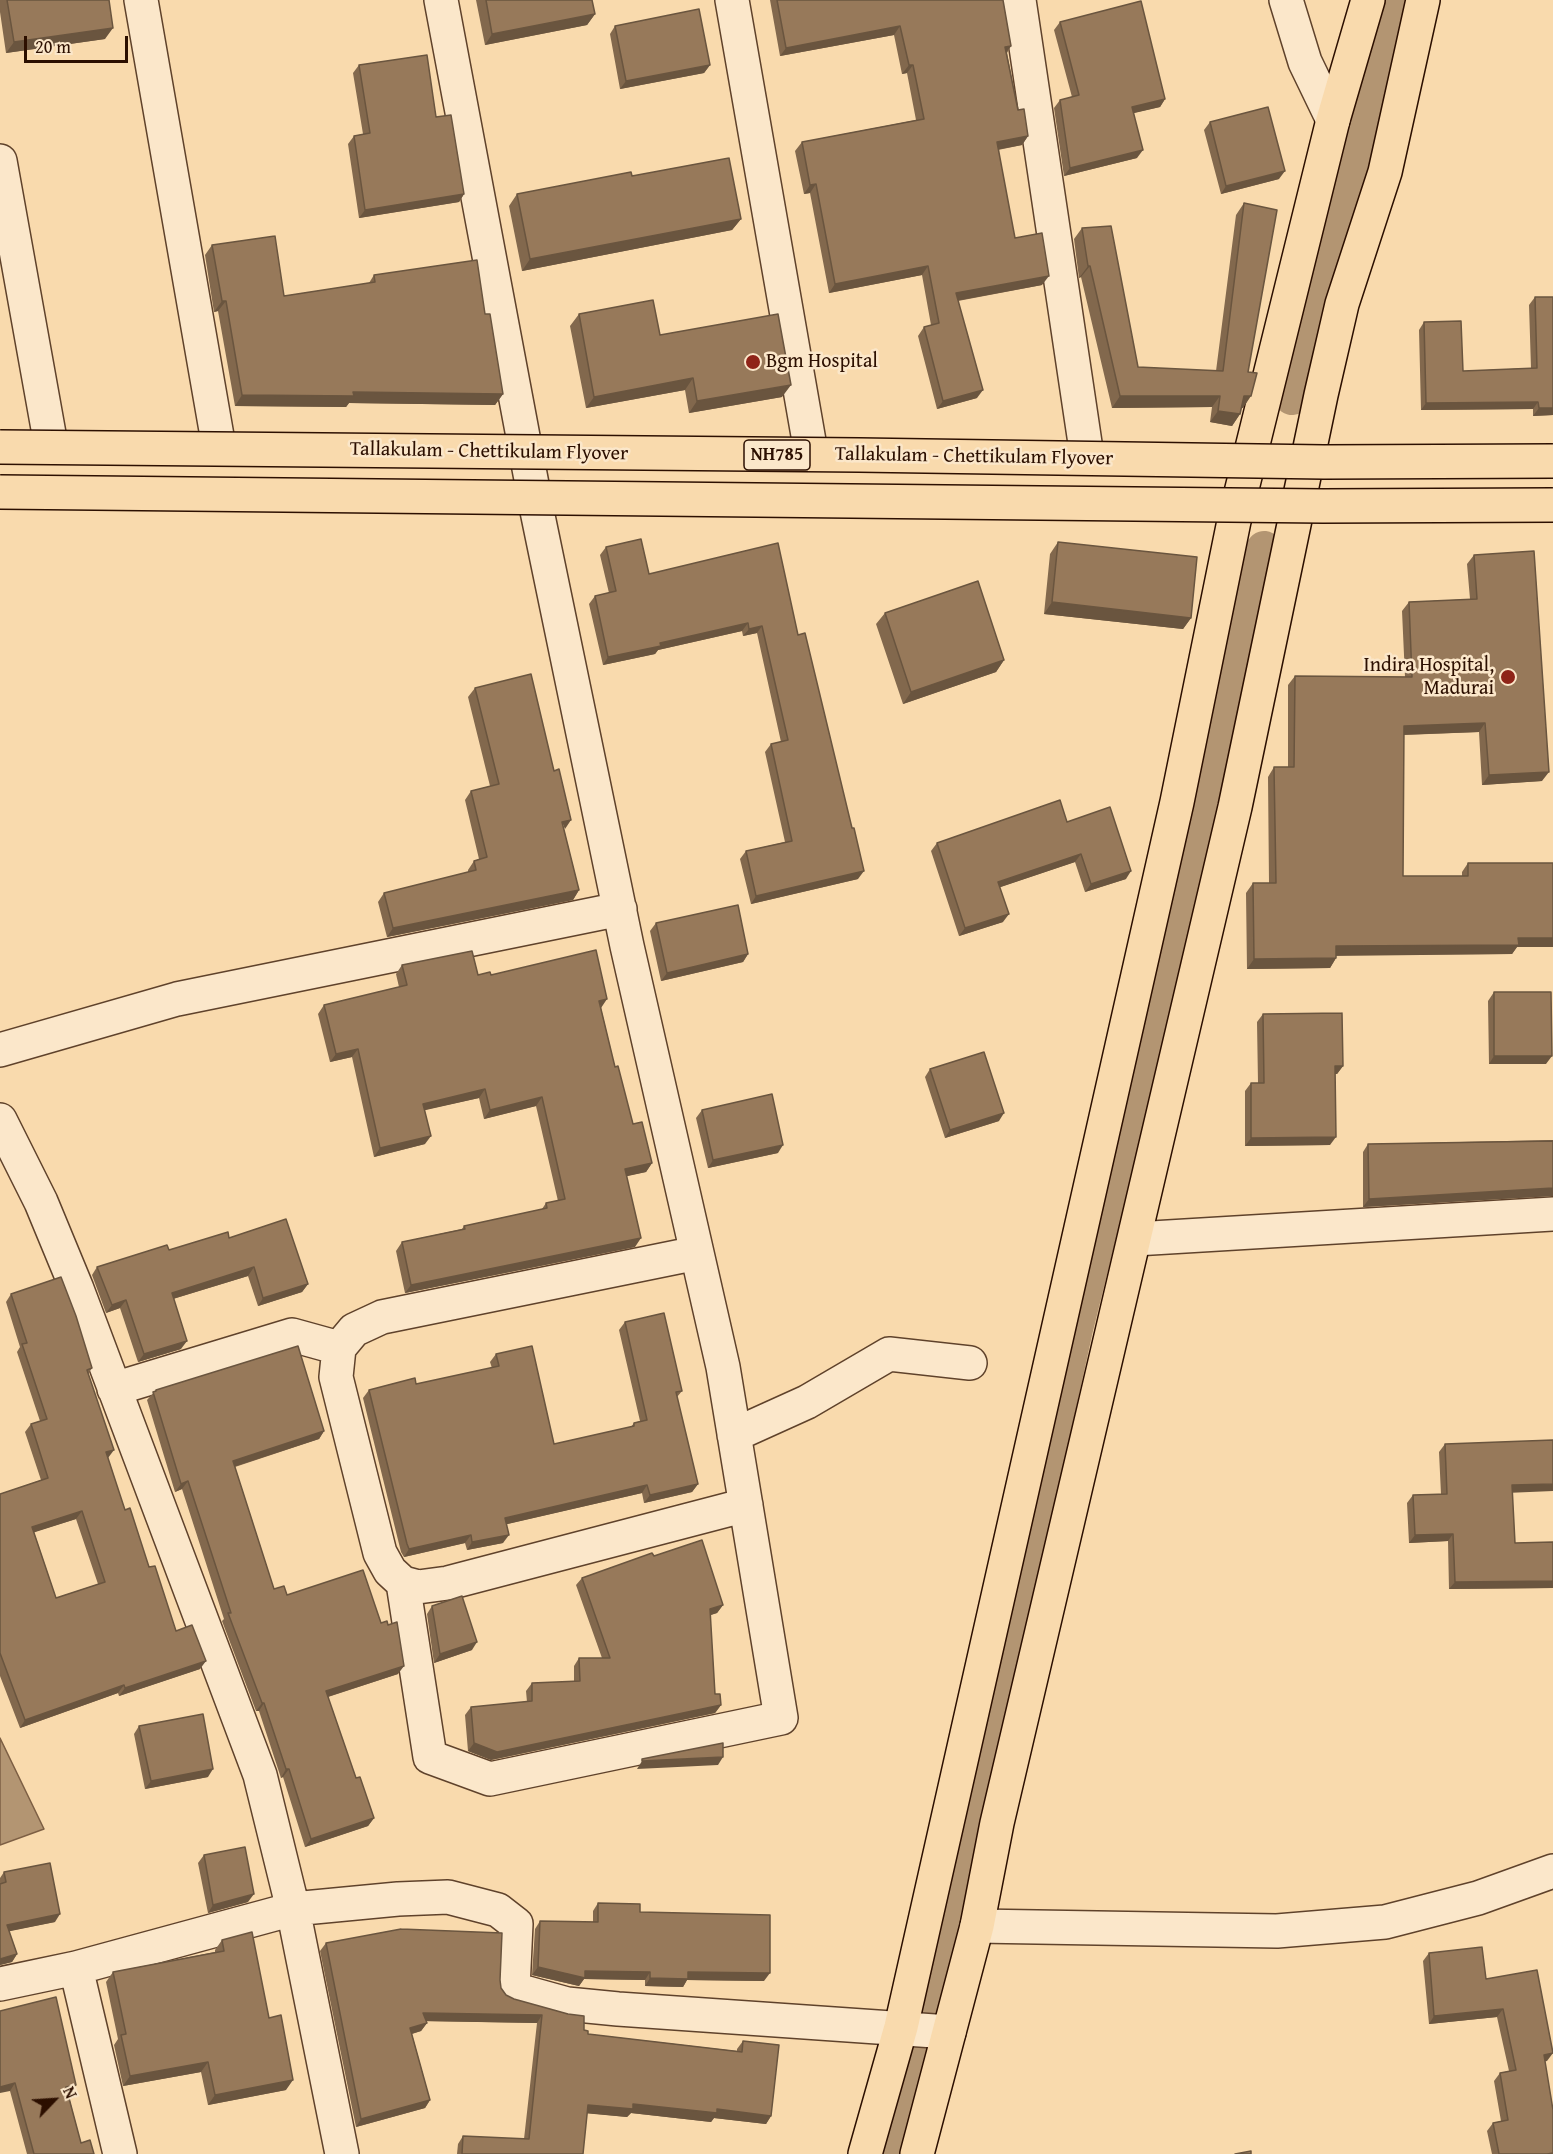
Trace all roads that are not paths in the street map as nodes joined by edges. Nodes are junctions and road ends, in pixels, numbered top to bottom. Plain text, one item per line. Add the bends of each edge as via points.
1 (141, 0) edge
2 (441, 0) edge
3 (732, 0) edge
4 (1018, 0) edge
5 (1286, 0) edge
6 (1368, 0) edge
7 (1423, 0) edge
8 (1333, 120) junction
9 (0, 161) edge
10 (49, 434) dead end
11 (217, 436) dead end
12 (809, 441) dead end
13 (1085, 443) dead end
14 (0, 447) edge
15 (1553, 461) edge
16 (0, 492) edge
17 (1553, 505) edge
18 (620, 909) junction
19 (0, 1050) edge
20 (0, 1120) edge
21 (1553, 1214) edge
22 (1135, 1239) junction
23 (697, 1253) junction
24 (339, 1348) junction
25 (970, 1363) dead end
26 (114, 1389) junction
27 (734, 1435) junction
28 (746, 1505) junction
29 (403, 1583) junction
30 (1553, 1871) edge
31 (293, 1909) junction
32 (977, 1926) junction
33 (76, 1968) junction
34 (0, 1984) edge
35 (924, 2029) junction
36 (120, 2154) edge
37 (342, 2154) edge
38 (865, 2154) edge
39 (917, 2154) edge

1 - 11 street
2 - 18 street via 537,511
3 - 12 street
4 - 13 street
5 - 8 street via 1305,62
6 - 8 main road
7 - 22 main road via 1385,172 1342,304 1235,807
8 - 35 main road via 1234,521
9 - 10 street
14 - 15 main road, Tallakulam - Chettikulam Flyover / NH785, bridge via 1324,462
16 - 17 main road, NH785, bridge
18 - 19 street via 177,999
18 - 23 street
20 - 26 street via 41,1202
21 - 22 street
22 - 32 main road via 997,1823
23 - 24 street via 382,1317 354,1330
23 - 27 street
24 - 26 street via 292,1335
24 - 29 street via 336,1377 380,1553
25 - 27 street via 888,1354 807,1402
26 - 31 street via 260,1775
27 - 28 street
28 - 29 street via 448,1583 418,1587
28 - 29 street via 782,1718 490,1779 430,1757
30 - 32 street via 1478,1898 1385,1922 1277,1930
31 - 33 street
31 - 35 street via 448,1897 498,1910 516,1924 513,1989 567,2004
31 - 37 street
32 - 35 main road
33 - 34 street
33 - 36 street
35 - 38 main road
35 - 39 main road

